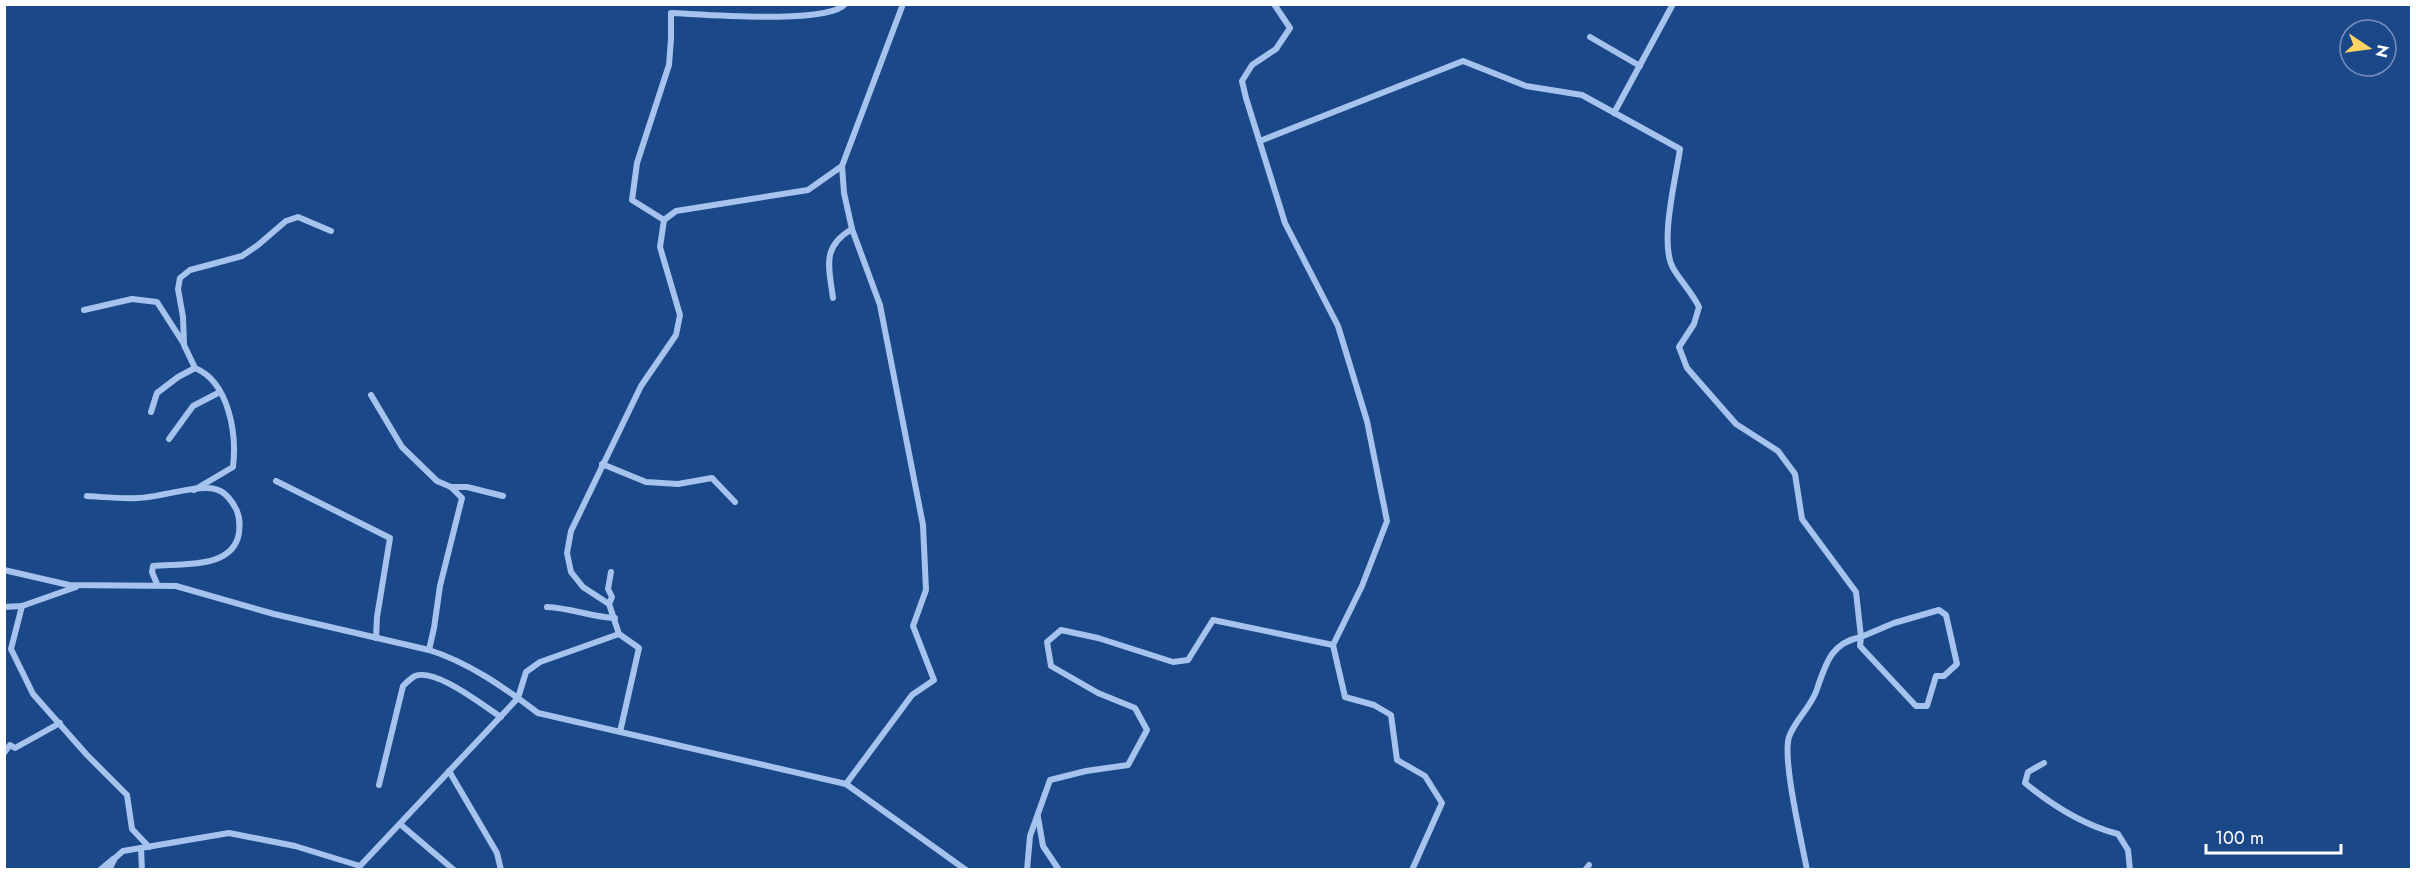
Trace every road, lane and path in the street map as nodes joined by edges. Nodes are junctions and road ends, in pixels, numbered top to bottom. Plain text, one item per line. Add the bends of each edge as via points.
1 (844, 4) edge
2 (903, 4) edge
3 (1274, 4) edge
4 (1673, 4) edge
5 (1590, 37) dead end
6 (1640, 66) junction
7 (1614, 113) junction
8 (1260, 141) junction
9 (842, 166) junction
10 (664, 220) junction
11 (852, 229) junction
12 (331, 231) dead end
13 (833, 298) dead end
14 (84, 310) dead end
15 (184, 345) junction
16 (195, 368) junction
17 (220, 392) junction
18 (371, 395) dead end
19 (151, 412) dead end
20 (169, 440) dead end
21 (602, 464) junction
22 (276, 482) dead end
23 (451, 487) junction
24 (194, 490) junction
25 (87, 496) dead end
26 (503, 496) dead end
27 (735, 502) dead end
28 (4, 570) edge
29 (611, 572) dead end
30 (157, 584) junction
31 (85, 585) junction
32 (609, 604) junction
33 (22, 606) junction
34 (4, 607) edge
35 (548, 607) dead end
36 (615, 618) junction
37 (619, 634) junction
38 (1861, 637) junction
39 (376, 638) junction
40 (1333, 645) junction
41 (429, 650) junction
42 (518, 698) junction
43 (501, 717) junction
44 (60, 723) junction
45 (620, 732) junction
46 (4, 753) edge
47 (2044, 763) dead end
48 (449, 771) junction
49 (846, 784) junction
50 (379, 785) dead end
51 (1038, 816) junction
52 (399, 824) junction
53 (149, 847) junction
54 (141, 848) junction
55 (115, 858) junction
56 (360, 868) edge
57 (100, 870) edge
58 (109, 870) edge
59 (142, 870) edge
60 (454, 870) edge
61 (501, 870) edge
62 (966, 870) edge
63 (1027, 870) edge
64 (1059, 870) edge
65 (1412, 870) edge
66 (1807, 870) edge
67 (2130, 870) edge

1 - 10 street via 840,10 808,16 671,13 669,65 637,163 632,200
2 - 9 street
3 - 8 street via 1290,28 1275,48 1252,65 1242,81
4 - 6 street
5 - 6 street
6 - 7 street
7 - 8 street via 1581,95 1526,87 1463,62
7 - 38 street via 1680,149 1666,241 1673,267 1699,307 1694,324 1679,347 1687,368 1736,424 1778,451 1795,474 1802,519 1856,592
8 - 40 street via 1285,223 1338,326 1367,422 1387,521 1362,586
9 - 10 street via 808,190 676,211
9 - 11 street via 843,193
10 - 21 street via 660,247 680,315 676,335 641,386
11 - 13 street via 840,237 827,259
11 - 49 street via 880,305 923,525 926,590 913,626 934,680 912,695
12 - 15 street via 298,217 286,221 242,256 190,270 180,278 177,289
14 - 15 street via 132,299 157,302
15 - 16 street
16 - 17 street via 205,372
16 - 19 street via 158,393
17 - 20 street via 193,406
17 - 24 street via 230,419 233,467
18 - 23 street via 402,447 437,481
21 - 27 street via 646,482 678,484 712,478
21 - 32 street via 571,531 567,553 571,572 583,587
22 - 39 street via 390,538
23 - 26 street
23 - 41 street via 462,498
24 - 25 street via 138,498
24 - 30 street via 217,489 233,502 240,520 237,541 228,554 209,561 153,566
28 - 31 street
29 - 32 street
30 - 31 street
30 - 39 street
31 - 33 street
32 - 36 street
33 - 34 street
33 - 44 street via 11,650 33,694
35 - 36 street
36 - 37 street
37 - 42 street via 540,662 526,672
37 - 45 street via 639,648
38 - 38 street via 1939,610 1946,615 1957,664 1944,676 1936,676 1927,706 1916,706 1860,646
38 - 66 street via 1847,640 1829,657 1817,690 1789,737 1788,760
39 - 41 street
40 - 51 street via 1213,620 1188,660 1173,662 1062,630 1047,642 1051,666 1098,693 1135,708 1147,730 1128,765 1050,780
40 - 65 street via 1345,697 1374,705 1391,715 1397,760 1425,776 1442,803
41 - 42 street via 447,656
42 - 43 street
42 - 45 street via 538,712
43 - 48 street
43 - 50 street via 443,681 430,675 415,676 403,686
44 - 46 street via 15,748 10,745
44 - 53 street via 127,795 132,829
45 - 49 street
47 - 67 street via 2028,772 2025,783 2075,817 2118,834 2128,850
48 - 52 street
48 - 61 street via 497,852
49 - 62 street
51 - 63 street via 1030,836
51 - 64 street via 1043,846
52 - 56 street
52 - 60 street
53 - 54 street
53 - 56 street via 229,833 295,846
54 - 55 street via 123,851
54 - 59 street
55 - 57 street
55 - 58 street

